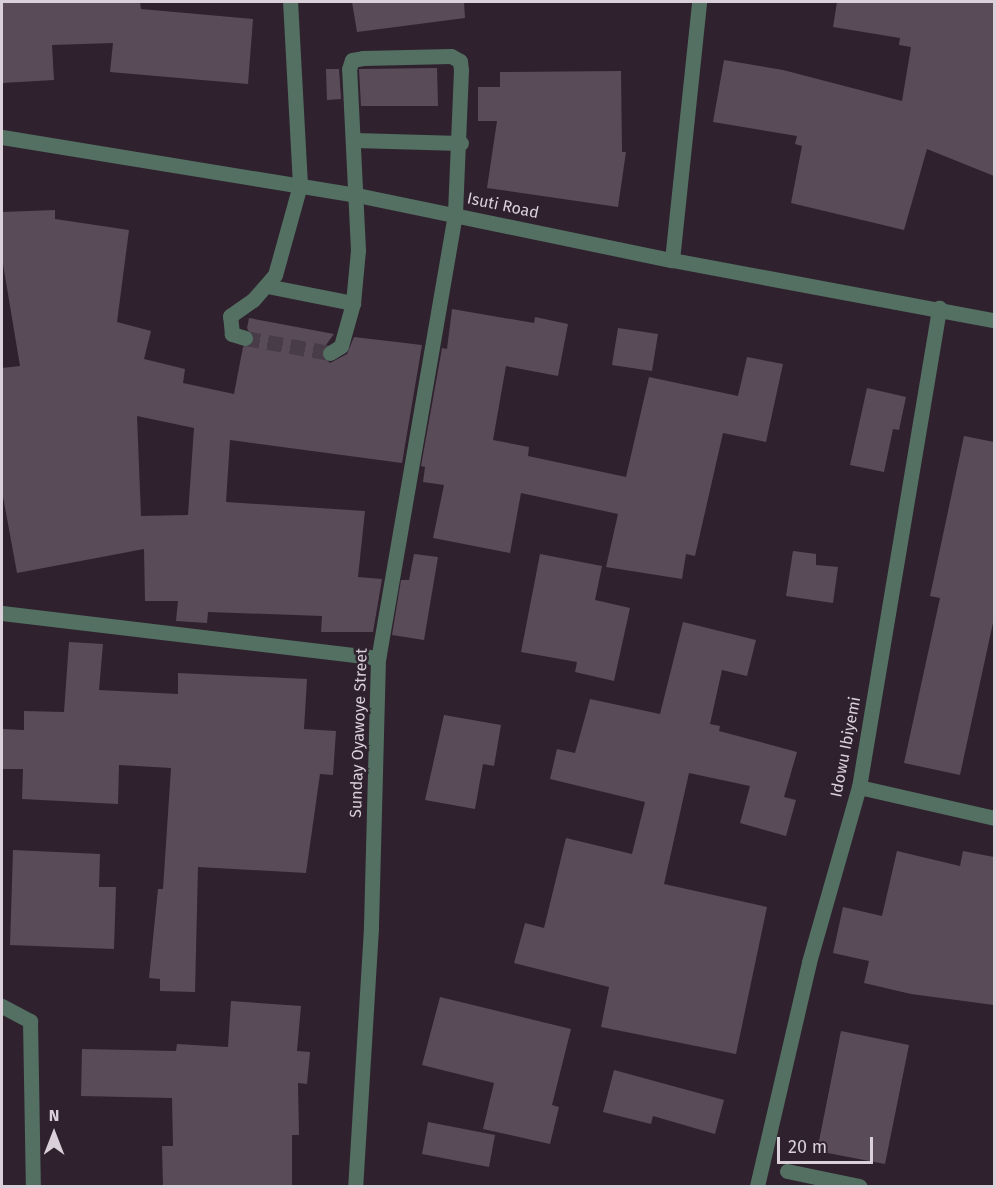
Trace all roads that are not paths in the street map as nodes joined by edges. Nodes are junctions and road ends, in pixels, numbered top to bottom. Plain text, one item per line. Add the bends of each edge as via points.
1 (290, 2) edge
2 (699, 2) edge
3 (2, 137) edge
4 (354, 140) junction
5 (461, 143) junction
6 (300, 185) junction
7 (357, 195) junction
8 (454, 214) junction
9 (672, 260) junction
10 (267, 286) junction
11 (353, 303) junction
12 (939, 308) junction
13 (994, 320) edge
14 (245, 338) tunnel mouth
15 (330, 353) dead end
16 (2, 613) edge
17 (378, 658) junction
18 (859, 787) junction
19 (994, 818) edge
20 (2, 1006) edge
21 (787, 1171) dead end
22 (33, 1186) edge
23 (355, 1186) edge
24 (757, 1186) edge
25 (859, 1186) edge

1 - 6 street
2 - 9 street
3 - 6 street, Isuti Road
4 - 5 street
4 - 5 street, Sunday Oyawoye Street via 349,69 352,60 451,56 460,61 462,70
4 - 7 street
5 - 8 street, Sunday Oyawoye Street
6 - 7 street, Isuti Road
6 - 10 street via 278,264
7 - 8 street, Isuti Road
7 - 11 street
8 - 9 street, Isuti Road
8 - 17 street, Sunday Oyawoye Street
9 - 12 street, Isuti Road
10 - 11 street
10 - 14 street via 230,316 232,334
11 - 15 street via 341,346
12 - 13 street, Isuti Road
12 - 18 street, Idowu Ibiyemi
16 - 17 street
17 - 23 street, Sunday Oyawoye Street via 370,928
18 - 19 street
18 - 24 street, Idowu Ibiyemi via 809,962
20 - 22 street via 30,1021
21 - 25 street

